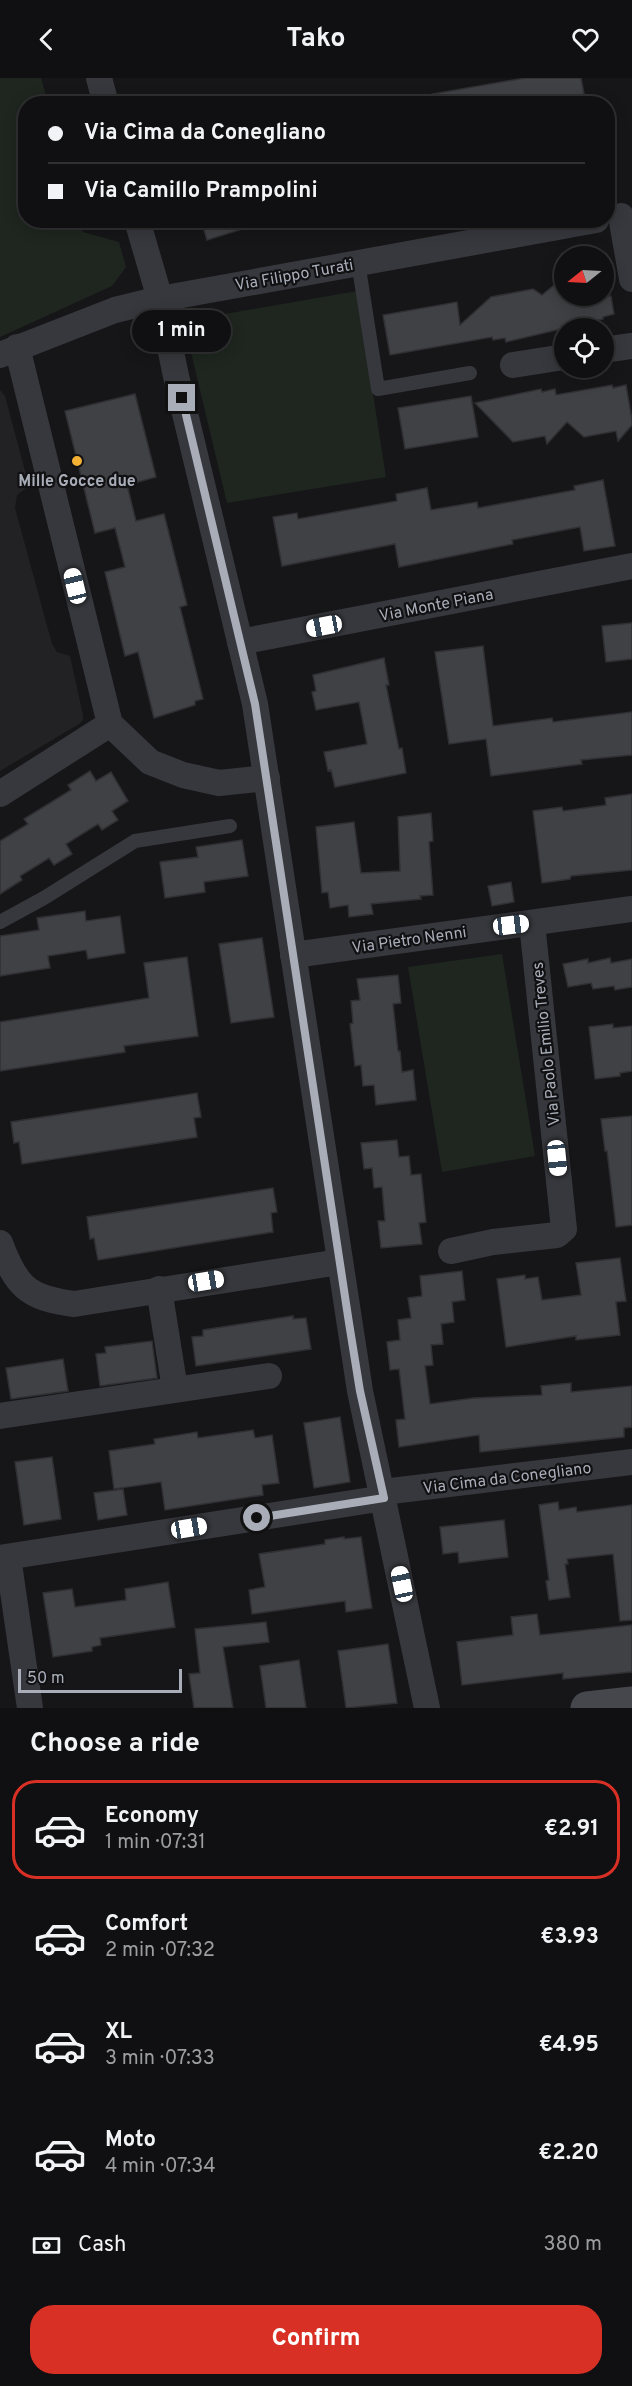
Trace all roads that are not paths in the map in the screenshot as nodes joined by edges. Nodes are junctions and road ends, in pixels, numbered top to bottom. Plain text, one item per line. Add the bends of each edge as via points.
1 (99, 78) edge
2 (104, 96) edge
3 (620, 216) edge
4 (139, 228) edge
5 (551, 228) edge
6 (358, 262) junction
7 (632, 279) edge
8 (160, 299) junction
9 (632, 346) edge
10 (614, 348) edge
11 (9, 351) edge
12 (554, 359) edge
13 (513, 365) dead end
14 (470, 373) dead end
15 (632, 566) edge
16 (240, 642) junction
17 (110, 724) junction
18 (267, 778) junction
19 (0, 794) edge
20 (230, 826) dead end
21 (632, 909) edge
22 (0, 922) edge
23 (532, 923) junction
24 (293, 955) junction
25 (0, 1243) edge
26 (451, 1251) dead end
27 (339, 1262) junction
28 (159, 1289) junction
29 (269, 1376) dead end
30 (175, 1389) junction
31 (0, 1416) edge
32 (632, 1462) edge
33 (383, 1495) junction
34 (4, 1558) edge
35 (632, 1703) edge
36 (30, 1708) edge
37 (427, 1708) edge
38 (586, 1708) edge

1 - 2 street
3 - 7 street
4 - 8 street
5 - 6 street, Via Filippo Turati
6 - 8 street, Via Filippo Turati
6 - 14 lane via 378,389
8 - 11 street, Via Filippo Turati via 115,310
8 - 16 street
9 - 10 street
11 - 17 street
12 - 13 street
15 - 16 street, Via Monte Piana
16 - 18 street
17 - 18 street via 150,762 183,775 219,783
17 - 19 street
18 - 24 street
20 - 22 lane via 135,841
21 - 23 street, Via Pietro Nenni
23 - 24 street, Via Pietro Nenni
23 - 26 street, Via Paolo Emilio Treves via 564,1229 557,1235
24 - 27 street
25 - 28 street via 10,1270 27,1289 47,1300 74,1304
27 - 28 street
27 - 33 street via 360,1391
28 - 30 street
29 - 30 street
30 - 31 street
32 - 33 street, Via Cima da Conegliano
33 - 34 street, Via Cima da Conegliano
33 - 37 street
34 - 36 street
35 - 38 main road

